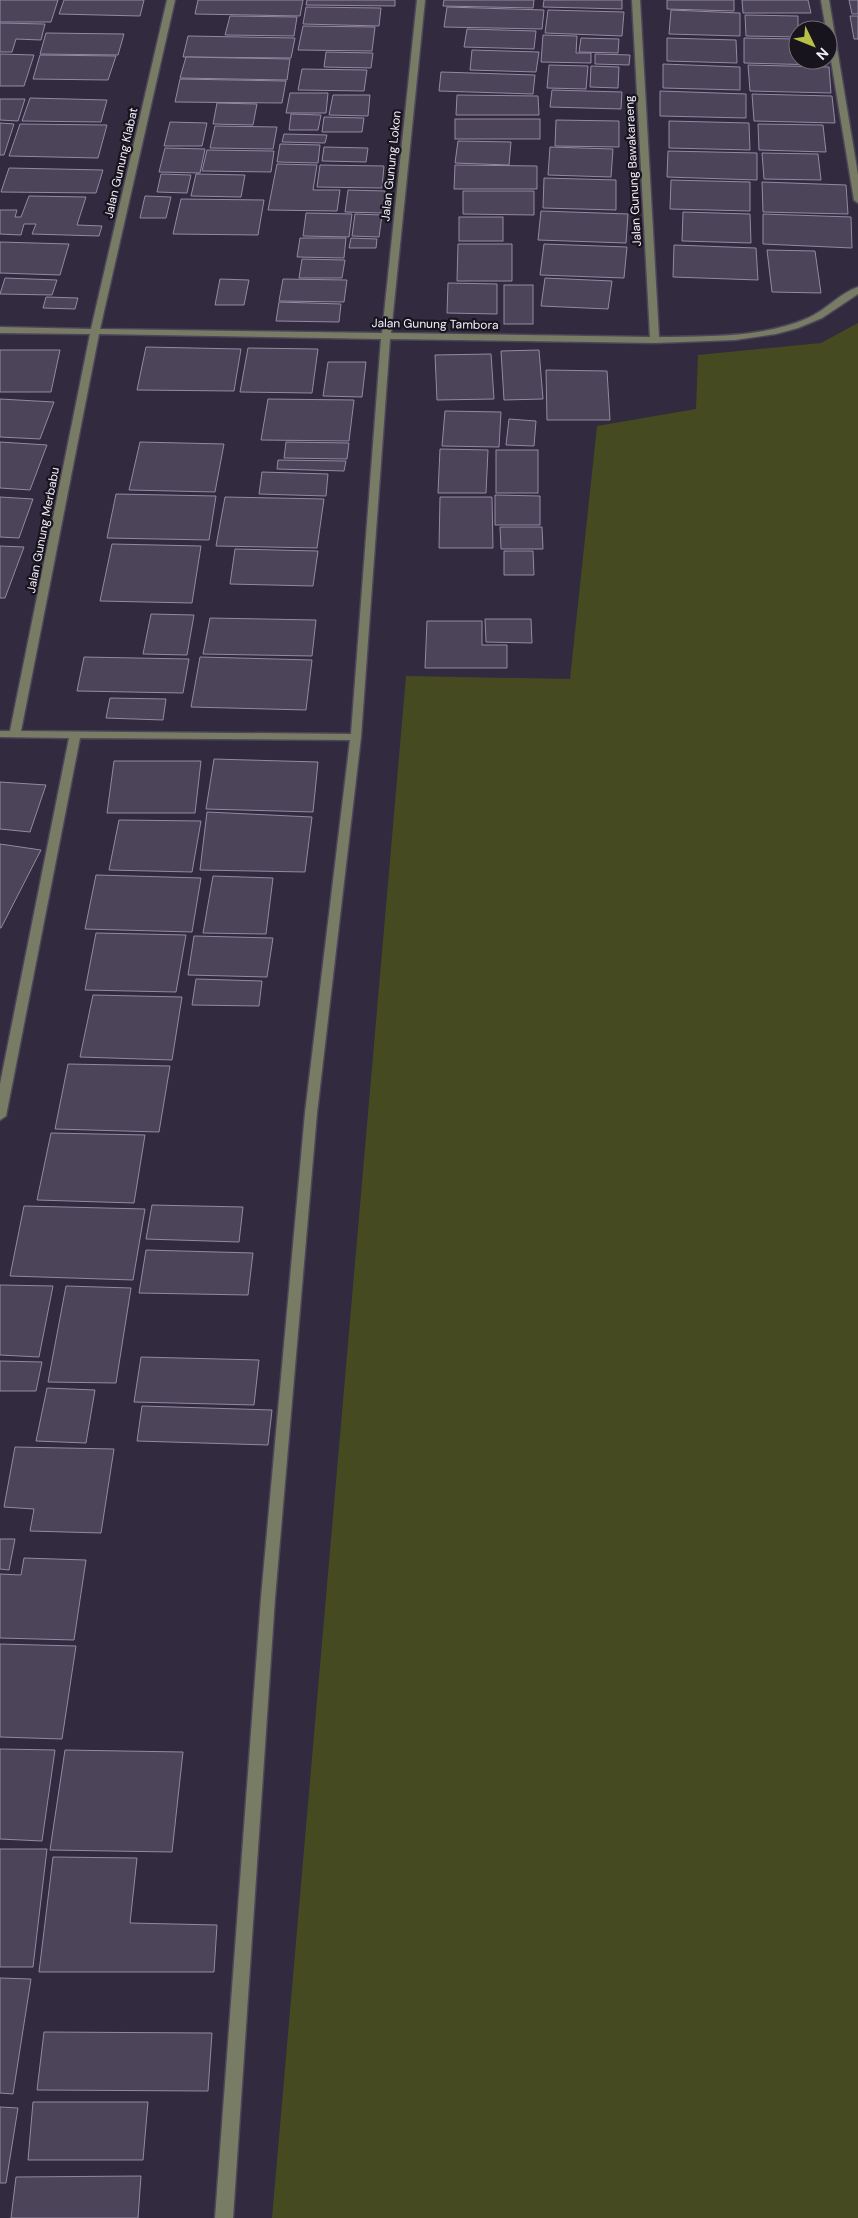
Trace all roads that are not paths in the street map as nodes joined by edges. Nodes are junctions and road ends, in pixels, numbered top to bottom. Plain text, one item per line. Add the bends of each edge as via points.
1 (171, 0) edge
2 (421, 0) edge
3 (636, 0) edge
4 (825, 0) edge
5 (858, 200) edge
6 (858, 290) edge
7 (0, 330) edge
8 (95, 331) junction
9 (386, 335) junction
10 (655, 340) junction
11 (0, 734) edge
12 (15, 734) junction
13 (75, 734) junction
14 (356, 737) junction
15 (0, 1116) edge
16 (224, 2218) edge

1 - 8 street, Jalan Gunung Klabat
2 - 9 street, Jalan Gunung Lokon
3 - 10 street, Jalan Gunung Bawakaraeng
4 - 5 street
6 - 10 street, Jalan Gunung Tambora via 794,327 756,334
7 - 8 street, Jalan Gunung Tambora
8 - 9 street, Jalan Gunung Tambora
8 - 12 street, Jalan Gunung Merbabu
9 - 10 street, Jalan Gunung Tambora
9 - 14 street, Jalan Gunung Lokon
11 - 12 street
12 - 13 street
13 - 14 street
13 - 15 street
14 - 16 street, Jalan Gunung Lokon via 311,1113 268,1598

